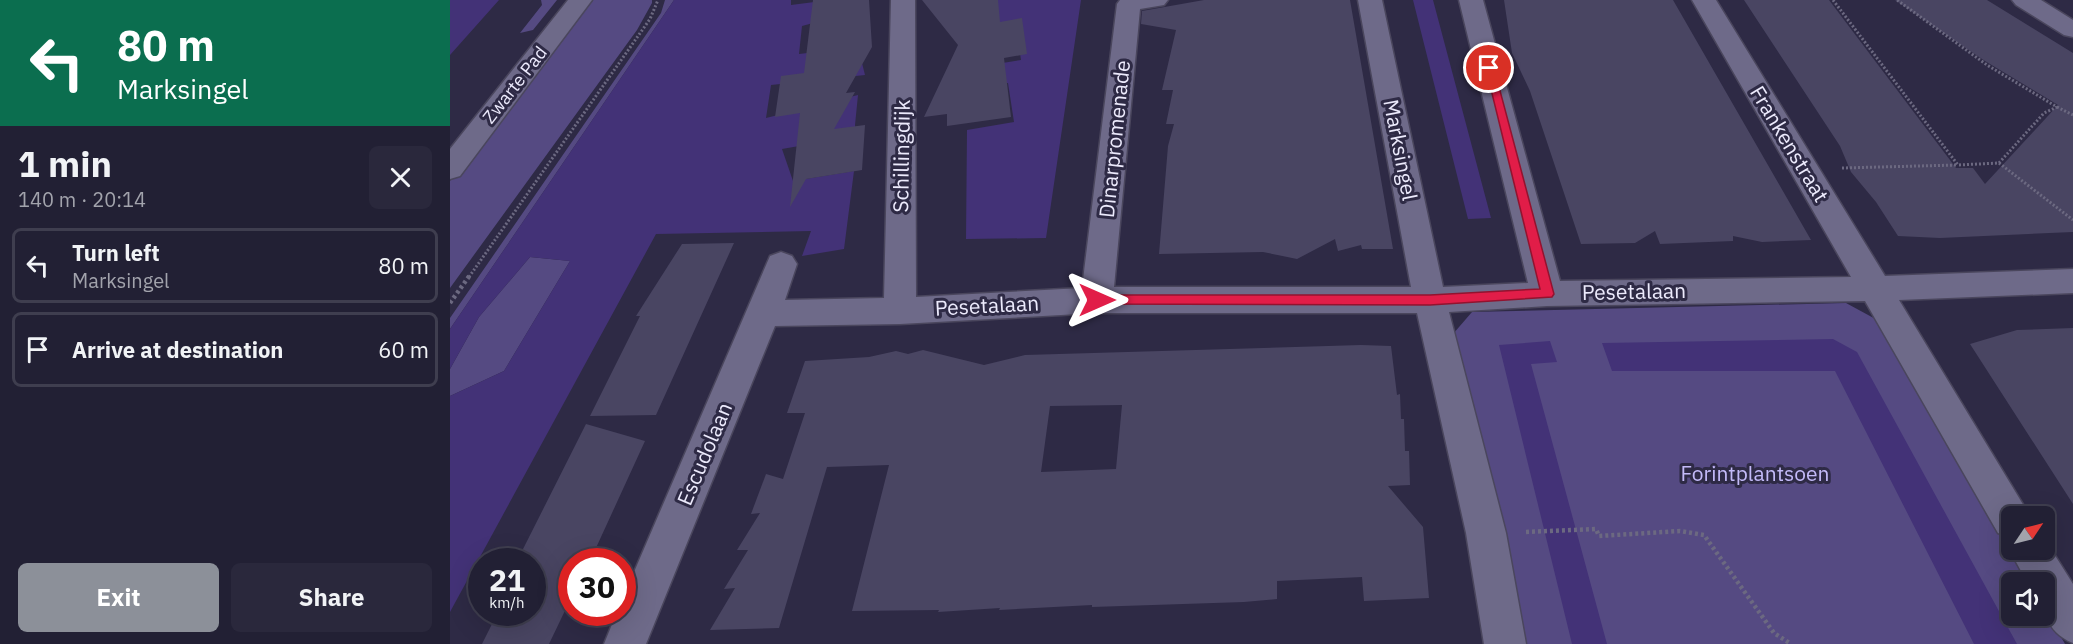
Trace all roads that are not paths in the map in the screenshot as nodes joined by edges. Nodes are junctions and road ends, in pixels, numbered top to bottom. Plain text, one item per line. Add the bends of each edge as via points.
1 (580, 0) edge
2 (903, 0) edge
3 (1156, 0) edge
4 (1370, 0) edge
5 (1471, 0) edge
6 (1704, 0) edge
7 (2024, 0) edge
8 (2073, 30) edge
9 (450, 169) edge
10 (781, 264) dead end
11 (2073, 281) edge
12 (1872, 289) junction
13 (1547, 294) junction
14 (1097, 300) junction
15 (1430, 300) junction
16 (900, 311) junction
17 (764, 313) junction
18 (2004, 506) edge
19 (2036, 560) edge
20 (2073, 622) edge
21 (625, 644) edge
22 (1505, 644) edge

1 - 9 street, Zwarte Pad
2 - 16 street, Schillingdijk
3 - 14 street, Dinarpromenade via 1129,4
4 - 15 street, Marksingel
5 - 13 street
6 - 12 street, Frankenstraat
7 - 8 street
10 - 17 street, Escudolaan
11 - 12 street, Pesetalaan
12 - 13 street, Pesetalaan
12 - 18 street
13 - 15 street, Pesetalaan
14 - 15 street, Pesetalaan
14 - 16 street, Pesetalaan
15 - 22 street via 1486,533
16 - 17 street, Pesetalaan
17 - 21 street, Escudolaan
19 - 20 street

